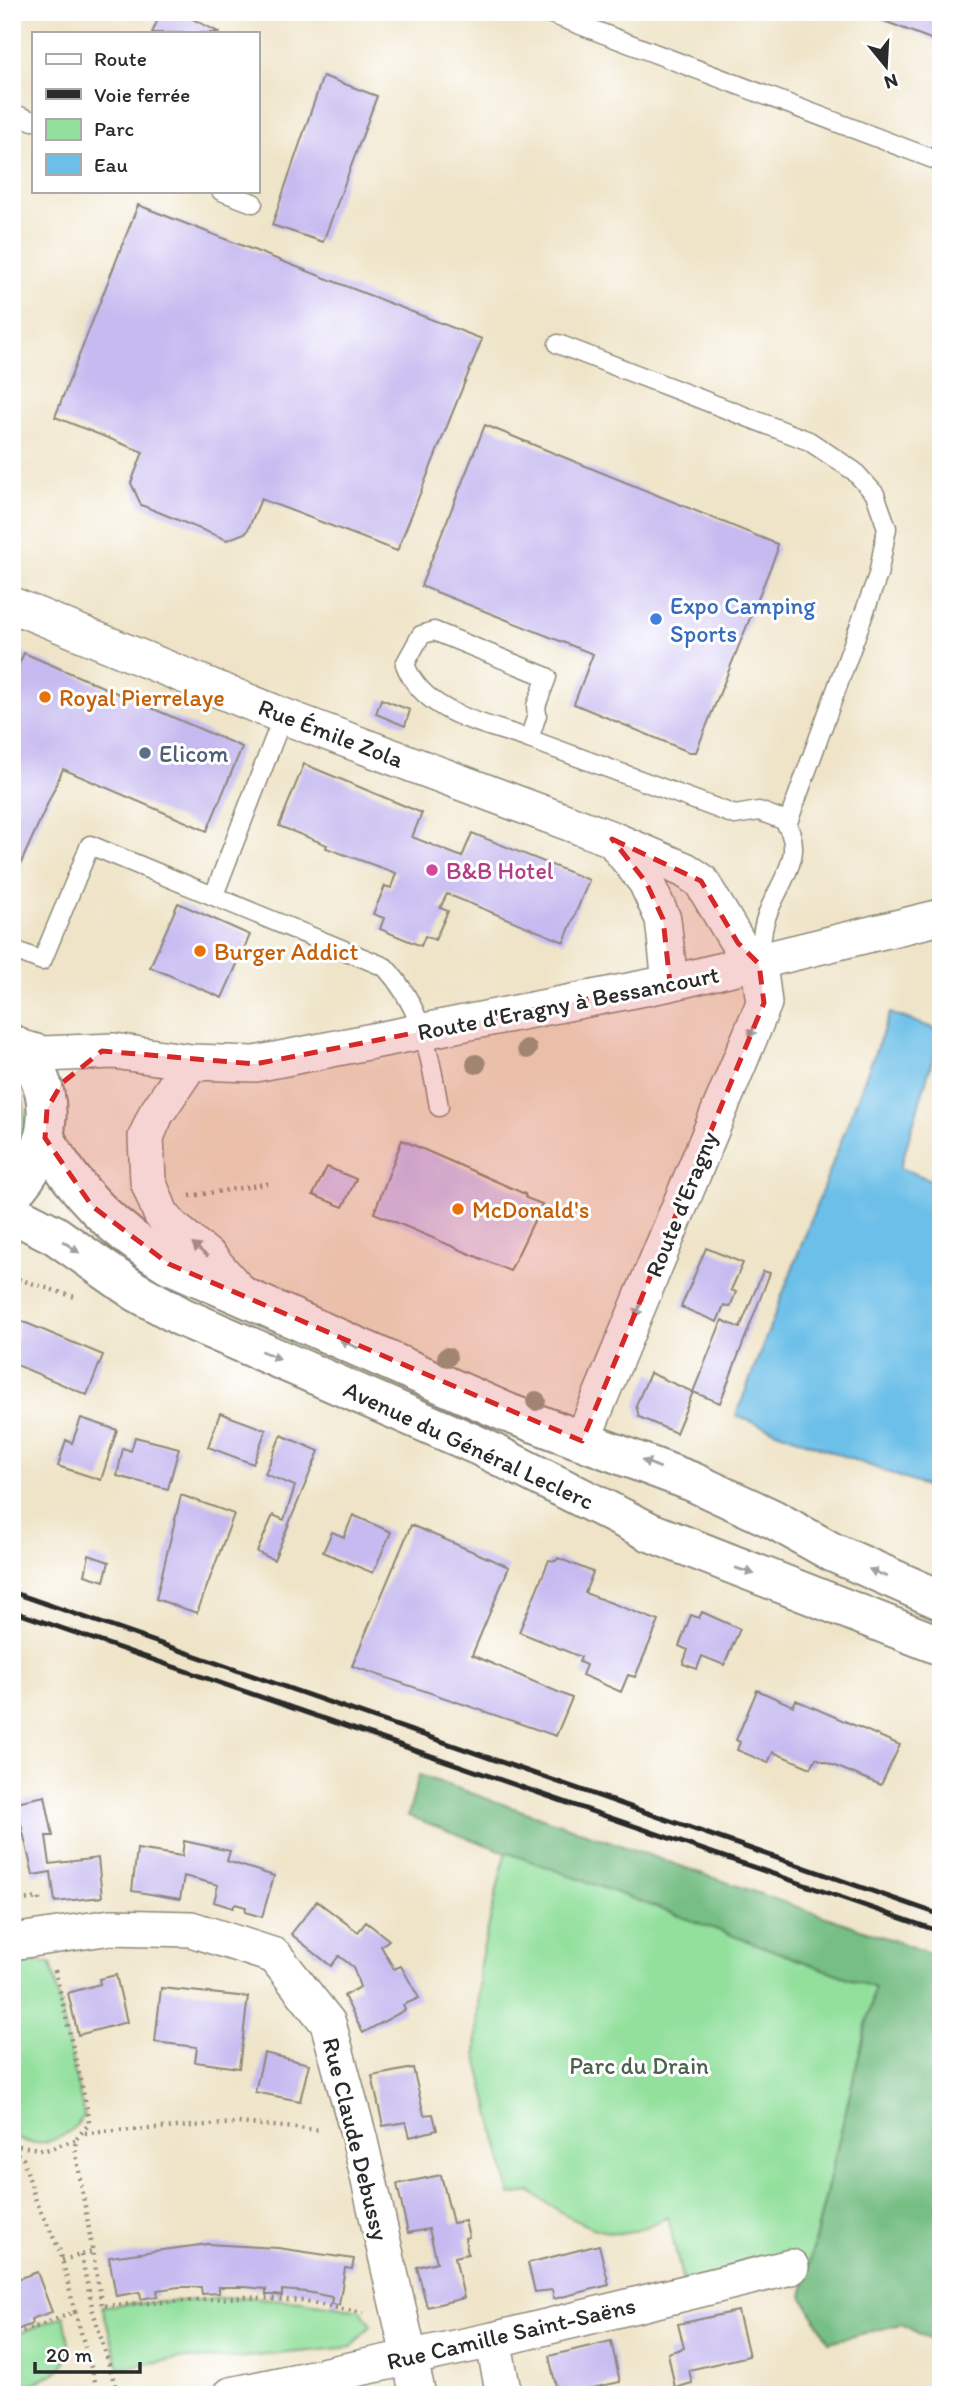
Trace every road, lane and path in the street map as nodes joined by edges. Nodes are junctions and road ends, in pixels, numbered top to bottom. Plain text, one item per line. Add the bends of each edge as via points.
1 (546, 12) edge
2 (12, 113) edge
3 (32, 121) edge
4 (941, 162) edge
5 (224, 192) edge
6 (253, 203) dead end
7 (558, 344) dead end
8 (12, 604) edge
9 (283, 716) junction
10 (529, 739) junction
11 (787, 825) junction
12 (612, 839) junction
13 (214, 895) junction
14 (941, 917) edge
15 (12, 949) edge
16 (760, 964) junction
17 (670, 983) junction
18 (424, 1032) junction
19 (14, 1045) edge
20 (102, 1051) junction
21 (191, 1062) junction
22 (439, 1107) dead end
23 (46, 1124) junction
24 (272, 1183) dead end
25 (12, 1194) edge
26 (184, 1196) dead end
27 (12, 1213) edge
28 (247, 1300) junction
29 (582, 1441) junction
30 (703, 1499) junction
31 (658, 1535) junction
32 (702, 1554) junction
33 (941, 1600) edge
34 (941, 1646) edge
35 (47, 1937) junction
36 (12, 1942) edge
37 (328, 2131) dead end
38 (84, 2133) junction
39 (76, 2139) junction
40 (13, 2149) edge
41 (92, 2252) junction
42 (81, 2255) junction
43 (62, 2260) junction
44 (791, 2267) dead end
45 (75, 2312) junction
46 (366, 2315) dead end
47 (12, 2336) edge
48 (493, 2340) junction
49 (408, 2358) junction
50 (99, 2395) edge
51 (118, 2395) edge
52 (231, 2395) edge
53 (418, 2395) edge
54 (504, 2395) edge

1 - 4 lane
2 - 3 lane
5 - 6 lane
7 - 11 lane via 809,441 854,471 875,494 887,528 878,575
8 - 9 street, Rue Émile Zola
9 - 12 street, Rue Émile Zola
9 - 13 lane
10 - 10 lane via 547,677 433,631 421,635 405,664 419,692 454,713
10 - 11 lane via 735,815 770,813
11 - 16 lane via 794,849 763,925
12 - 16 street, Rue Émile Zola via 701,881 738,943
12 - 17 street via 646,882 663,919
13 - 15 lane via 90,845 42,961
13 - 18 lane via 385,967 410,1000
14 - 16 street, Route d'Eragny à Bessancourt
16 - 17 street, Route d'Eragny à Bessancourt
16 -> 29 street, Route d'Eragny via 764,1003
17 - 18 street, Route d'Eragny à Bessancourt
18 - 21 street, Route d'Eragny à Bessancourt via 255,1064
18 - 22 lane
19 - 20 street, Route d'Eragny à Bessancourt via 43,1054
19 - 23 main road, Avenue du Général Leclerc via 36,1071
20 - 21 street, Route d'Eragny à Bessancourt
20 - 23 street via 69,1073
28 -> 21 street via 210,1258 161,1214 148,1181 146,1138 156,1114
23 - 25 main road via 38,1160
23 - 28 main road, Avenue du Général Leclerc via 76,1187 118,1229 169,1264
24 - 26 path
27 -> 31 main road, Avenue du Général Leclerc via 55,1235 135,1291 182,1317 479,1446
29 -> 28 main road, Avenue du Général Leclerc
30 -> 29 main road, Avenue du Général Leclerc
30 - 31 main road via 682,1530
30 - 32 main road via 689,1531
33 -> 30 main road, Avenue du Général Leclerc
31 - 32 main road, Avenue du Général Leclerc
32 -> 34 main road, Avenue du Général Leclerc
35 - 36 street, Rue Claude Debussy
35 - 38 path via 88,2113
35 - 49 street, Rue Claude Debussy via 111,1927 191,1929 275,1955 327,2022 359,2137
37 - 38 path via 238,2123
38 - 39 path
39 - 40 path via 46,2150
39 - 41 path
40 - 43 path via 23,2158
41 - 42 path
41 - 46 path via 102,2306 246,2297 342,2307
42 - 43 path
42 - 51 path
43 - 45 path
44 - 48 street, Rue Camille Saint-Saëns
45 - 47 path
45 - 50 path
48 - 49 street, Rue Camille Saint-Saëns
48 - 54 street
49 - 52 street, Rue Camille Saint-Saëns
49 - 53 street, Rue Claude Debussy

